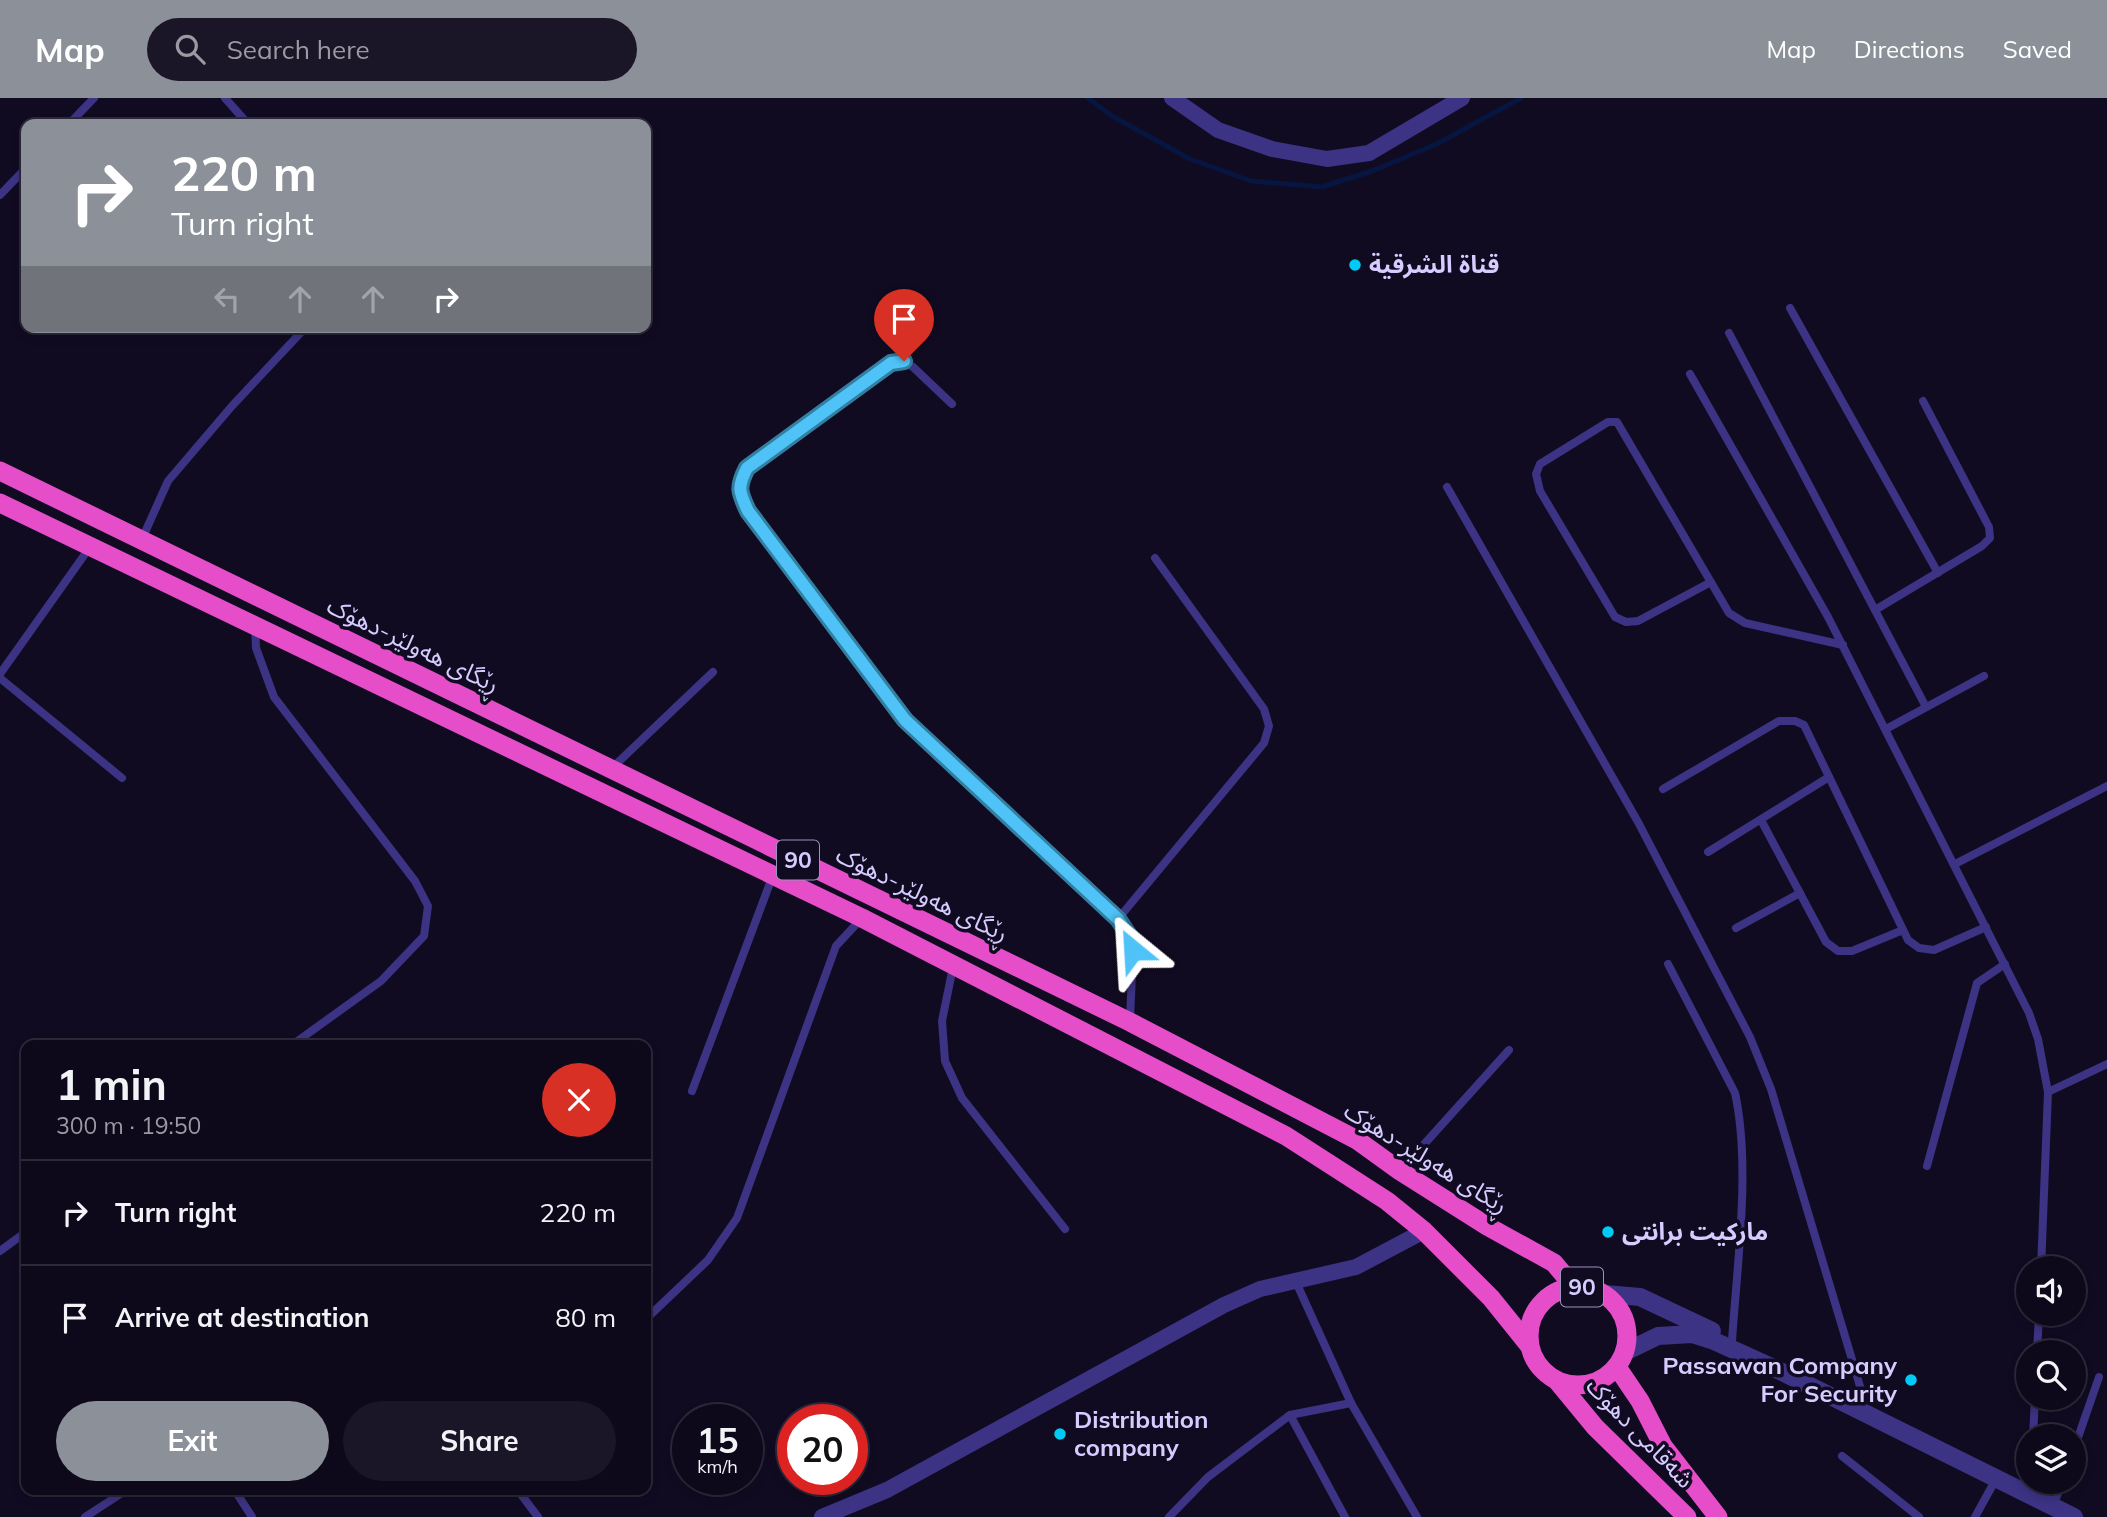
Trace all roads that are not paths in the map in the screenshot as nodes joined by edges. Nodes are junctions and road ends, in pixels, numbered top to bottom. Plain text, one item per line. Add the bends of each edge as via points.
1 (94, 98) edge
2 (225, 98) edge
3 (1172, 98) edge
4 (1462, 98) edge
5 (74, 119) edge
6 (244, 119) edge
7 (21, 173) edge
8 (0, 195) edge
9 (1790, 308) dead end
10 (300, 333) edge
11 (1730, 334) dead end
12 (1690, 374) dead end
13 (1923, 401) dead end
14 (952, 404) dead end
15 (0, 471) edge
16 (1447, 487) dead end
17 (0, 503) edge
18 (142, 540) junction
19 (90, 547) junction
20 (1156, 558) dead end
21 (1938, 573) junction
22 (1711, 582) junction
23 (1875, 610) junction
24 (254, 626) junction
25 (1843, 645) junction
26 (713, 672) dead end
27 (0, 676) edge
28 (1983, 676) dead end
29 (1926, 707) junction
30 (1885, 729) junction
31 (611, 769) junction
32 (1829, 777) junction
33 (122, 778) dead end
34 (2107, 786) edge
35 (1663, 789) dead end
36 (1761, 820) junction
37 (1708, 852) dead end
38 (1955, 864) junction
39 (773, 875) junction
40 (1800, 893) junction
41 (862, 918) junction
42 (1118, 919) junction
43 (1986, 927) junction
44 (1736, 928) dead end
45 (1903, 930) junction
46 (954, 964) junction
47 (1668, 964) dead end
48 (2005, 964) junction
49 (1130, 1022) junction
50 (299, 1040) edge
51 (1509, 1050) dead end
52 (2107, 1064) edge
53 (692, 1091) dead end
54 (2048, 1092) junction
55 (1927, 1166) dead end
56 (1400, 1171) junction
57 (1065, 1230) dead end
58 (1424, 1231) junction
59 (21, 1236) edge
60 (0, 1251) edge
61 (2041, 1256) edge
62 (1296, 1282) junction
63 (1574, 1287) junction
64 (1605, 1294) junction
65 (651, 1314) edge
66 (1732, 1340) junction
67 (1528, 1344) junction
68 (1621, 1360) junction
69 (1778, 1370) junction
70 (2099, 1377) dead end
71 (1558, 1382) junction
72 (1351, 1403) junction
73 (1290, 1415) junction
74 (1869, 1416) junction
75 (2083, 1424) edge
76 (1843, 1456) dead end
77 (1996, 1479) junction
78 (2016, 1485) edge
79 (2037, 1494) edge
80 (2058, 1494) edge
81 (119, 1495) edge
82 (238, 1495) edge
83 (522, 1495) edge
84 (2053, 1507) junction
85 (85, 1517) edge
86 (253, 1517) edge
87 (538, 1517) edge
88 (822, 1517) edge
89 (1169, 1517) edge
90 (1345, 1517) edge
91 (1417, 1517) edge
92 (1687, 1517) edge
93 (1718, 1517) edge
94 (1919, 1517) edge
95 (1975, 1517) edge
96 (2074, 1517) edge

1 - 5 lane
2 - 6 lane
3 - 4 street via 1218,130 1272,149 1327,159 1369,153
7 - 8 lane
9 - 21 lane
10 - 18 lane via 168,481
11 - 23 lane
12 - 25 lane
13 - 21 lane via 1989,527 1990,538
14 - 42 lane via 913,367 904,361 891,363 747,468 740,482 741,495 748,511 905,720
15 - 18 highway, ڕێگای هەولێر-دهۆک / 90
16 - 74 lane via 1638,822 1750,1037 1771,1089
17 - 19 highway, ڕێگای هەولێر-دهۆک / 90
18 - 31 highway, ڕێگای هەولێر-دهۆک / 90
19 - 24 highway, ڕێگای هەولێر-دهۆک / 90
19 - 27 lane
20 - 42 lane via 1264,709 1269,726 1264,743
21 - 23 lane
22 - 22 lane via 1638,621 1615,617 1540,491 1536,474 1540,464 1608,422 1617,422
22 - 25 lane via 1729,613 1745,623
23 - 29 lane
24 - 39 highway, ڕێگای هەولێر-دهۆک / 90
24 - 50 lane via 256,648 274,697 415,881 428,906 424,936 382,981
25 - 30 lane
26 - 31 lane
27 - 33 lane
28 - 29 lane
29 - 30 lane
30 - 38 lane
31 - 49 highway, ڕێگای هەولێر-دهۆک / 90
32 - 35 lane via 1804,725 1779,721
32 - 36 lane
32 - 45 lane
34 - 38 lane
36 - 37 lane
36 - 40 lane
38 - 43 lane
39 - 41 highway, ڕێگای هەولێر-دهۆک / 90
39 - 53 lane
40 - 44 lane
40 - 45 lane via 1826,942 1838,951 1852,951
41 - 46 highway, ڕێگای هەولێر-دهۆک / 90
41 - 65 lane via 835,946 737,1218 708,1260
42 - 49 lane via 1133,950
43 - 45 lane via 1934,950 1919,948
43 - 48 lane
46 - 57 lane via 942,1021 945,1061 962,1098
46 - 58 highway, ڕێگای هەولێر-دهۆک / 90 via 1286,1136 1387,1201
47 - 66 lane via 1735,1093 1740,1114 1741,1195
48 - 54 lane via 2038,1039
48 - 55 lane via 1977,983
49 - 56 highway, ڕێگای هەولێر-دهۆک / 90 via 1357,1140
51 - 56 lane
52 - 54 lane
54 - 61 lane
56 - 63 highway, ڕێگای هەولێر-دهۆک / 90 via 1554,1263
58 - 62 street via 1356,1266
58 - 67 highway, ڕێگای هەولێر-دهۆک / 90 via 1491,1298
59 - 60 lane
62 - 72 lane
62 - 88 street via 1260,1289 1224,1305 887,1490
63 - 64 highway, 90
63 - 67 highway, 90 via 1558,1291 1534,1312
64 - 66 street via 1640,1297
64 - 68 highway, 90 via 1625,1320 1628,1336
66 - 69 street
67 - 71 highway, 90 via 1539,1367
68 - 69 street via 1658,1336 1692,1334
68 - 71 highway via 1605,1378 1590,1385
68 - 93 highway, شەقامی دهۆک via 1662,1446
69 - 74 street
70 - 75 lane
71 - 92 highway, شەقامی دهۆک / 90 via 1595,1427
72 - 73 lane
72 - 91 lane
73 - 89 lane via 1208,1477
73 - 90 lane
74 - 77 street
76 - 94 lane
77 - 78 street
77 - 95 lane
79 - 84 street
80 - 84 lane
81 - 85 lane
82 - 86 lane
83 - 87 lane
84 - 96 street

